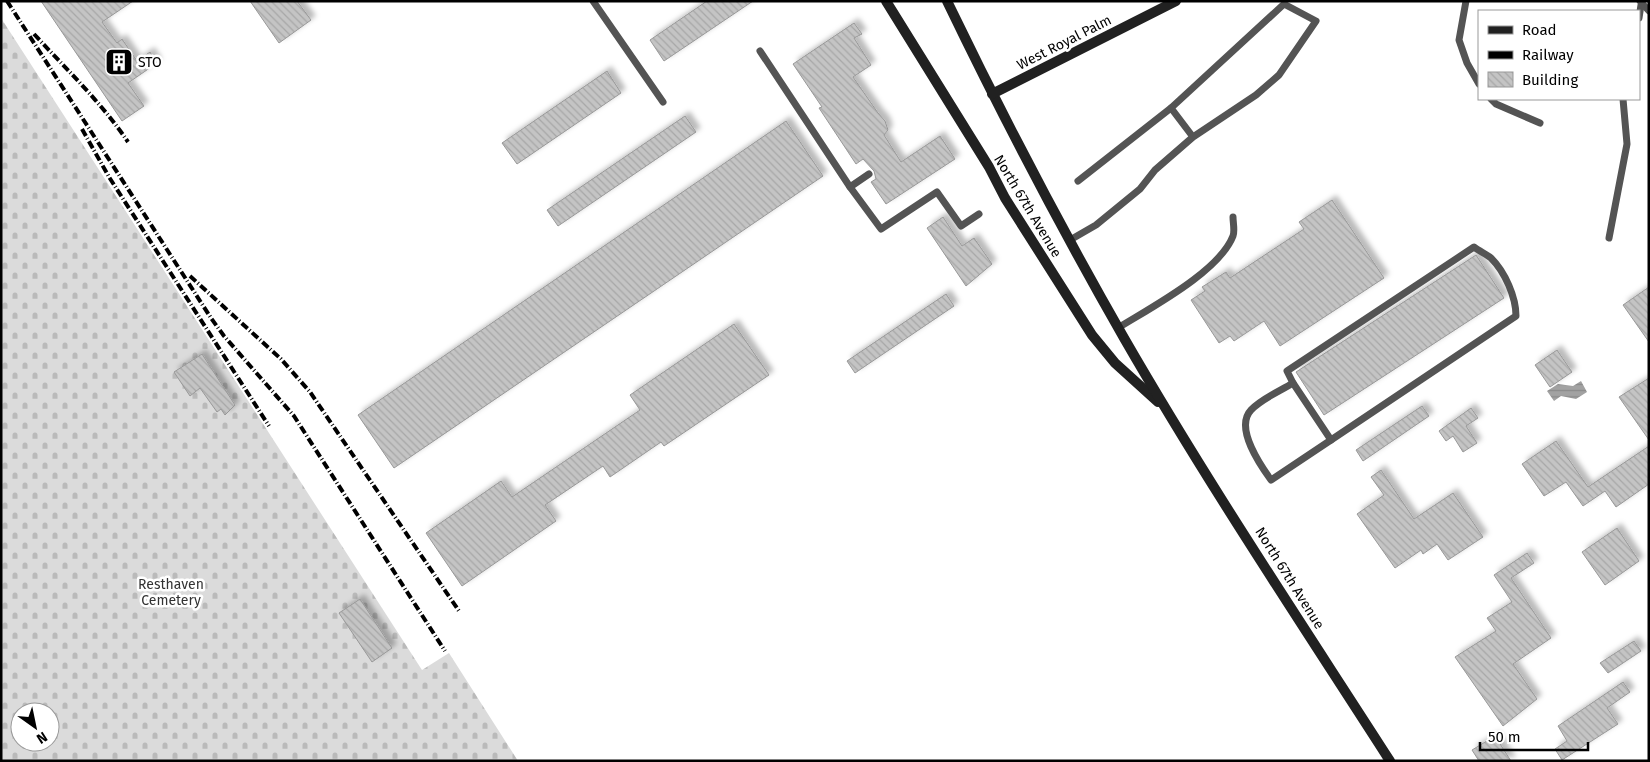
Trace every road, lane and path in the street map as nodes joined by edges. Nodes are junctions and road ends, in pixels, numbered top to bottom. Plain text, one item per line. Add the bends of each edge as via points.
1 (593, 1) edge
2 (886, 1) edge
3 (947, 1) edge
4 (1176, 1) edge
5 (1466, 1) edge
6 (1641, 3) edge
7 (1649, 11) edge
8 (760, 51) dead end
9 (1478, 82) edge
10 (992, 94) junction
11 (1492, 100) edge
12 (1623, 100) edge
13 (663, 102) dead end
14 (1171, 108) junction
15 (1540, 123) dead end
16 (1193, 137) junction
17 (870, 174) dead end
18 (1078, 180) dead end
19 (850, 187) junction
20 (979, 214) dead end
21 (1233, 217) dead end
22 (1609, 238) dead end
23 (1070, 240) junction
24 (1118, 328) junction
25 (1293, 383) junction
26 (1166, 409) junction
27 (1331, 440) junction
28 (1390, 761) edge

1 - 13 lane
2 - 26 main road, North 67th Avenue via 1092,335 1115,363
3 - 10 main road, North 67th Avenue
4 - 10 main road, West Royal Palm
5 - 9 lane via 1459,40
6 - 7 lane
8 - 19 lane
10 - 23 main road, North 67th Avenue
11 - 15 lane
12 - 22 lane via 1628,144
14 - 16 lane
14 - 16 lane via 1284,4 1316,21 1279,75 1256,96
14 - 18 lane
16 - 23 lane via 1096,225
17 - 19 lane
19 - 20 lane via 881,229 937,192 961,226
21 - 24 lane via 1233,235 1221,255 1181,290
23 - 24 main road, North 67th Avenue
24 - 26 main road, North 67th Avenue
25 - 27 lane
25 - 27 lane via 1250,410 1246,419 1251,450 1271,480
25 - 27 lane via 1287,371 1474,247 1491,258 1502,274 1516,301 1516,316
26 - 28 main road, North 67th Avenue

